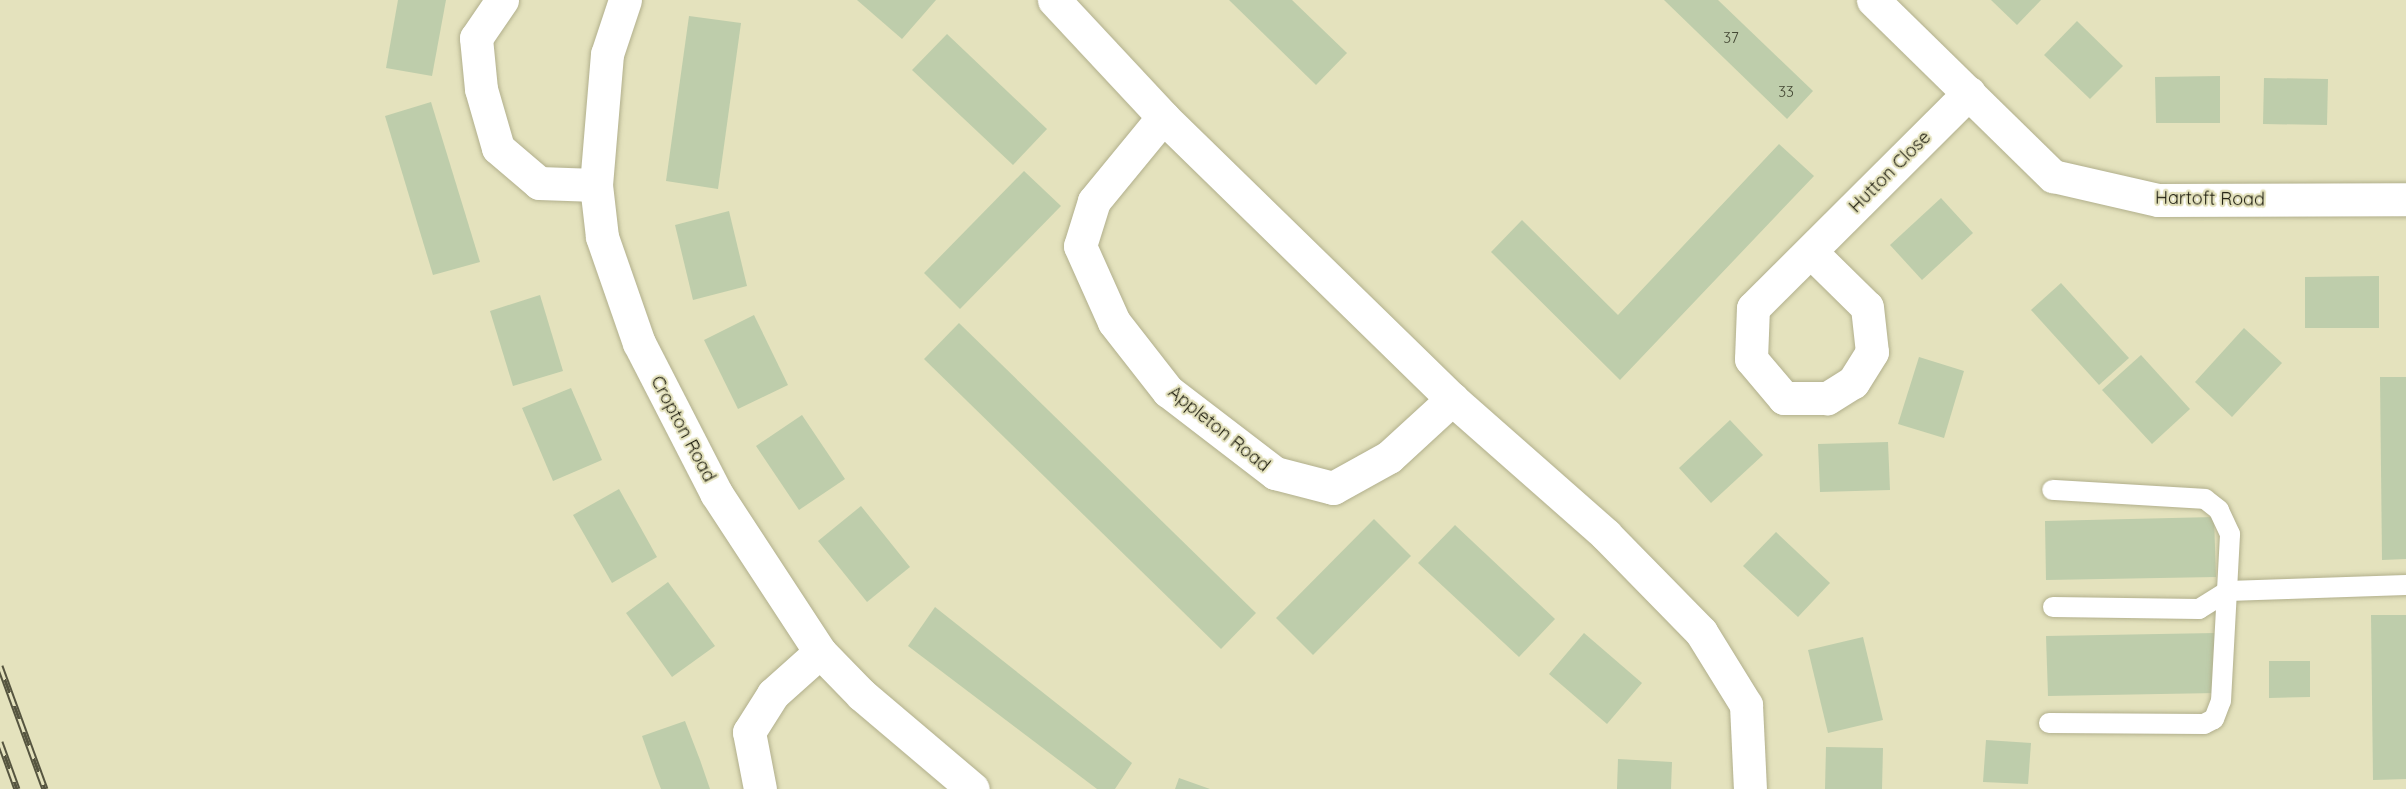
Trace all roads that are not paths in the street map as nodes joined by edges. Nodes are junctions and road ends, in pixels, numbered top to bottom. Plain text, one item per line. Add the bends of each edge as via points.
1 (502, 0) edge
2 (625, 0) edge
3 (1054, 0) edge
4 (1873, 0) edge
5 (1969, 93) junction
6 (1162, 117) junction
7 (596, 185) junction
8 (2406, 199) edge
9 (1811, 252) junction
10 (1452, 399) junction
11 (2052, 490) dead end
12 (2406, 585) edge
13 (2228, 591) junction
14 (2053, 607) dead end
15 (820, 652) junction
16 (2049, 723) dead end
17 (760, 789) edge
18 (973, 789) edge
19 (1750, 789) edge

1 - 7 street via 476,38 480,89 498,148 539,183
2 - 7 street, Cropton Road via 608,54
3 - 6 street
4 - 5 street, Hartoft Road
5 - 8 street, Hartoft Road via 2053,176 2158,200
5 - 9 street, Hutton Close
6 - 10 street
6 - 10 street, Appleton Road via 1094,201 1080,246 1114,322 1168,391 1275,473 1333,488 1389,457
7 - 15 street, Cropton Road via 602,237 639,343 716,493
9 - 9 street, Hutton Close via 1753,308 1751,359 1784,398 1827,398 1853,382 1872,352 1867,307
10 - 19 street via 1606,535 1701,632 1746,705
11 - 13 lane via 2205,499 2219,510 2230,534
12 - 13 lane
13 - 14 lane via 2199,609
13 - 16 lane via 2221,701 2214,719 2205,724
15 - 17 street via 773,694 749,732
15 - 18 street, Cropton Road via 862,695

